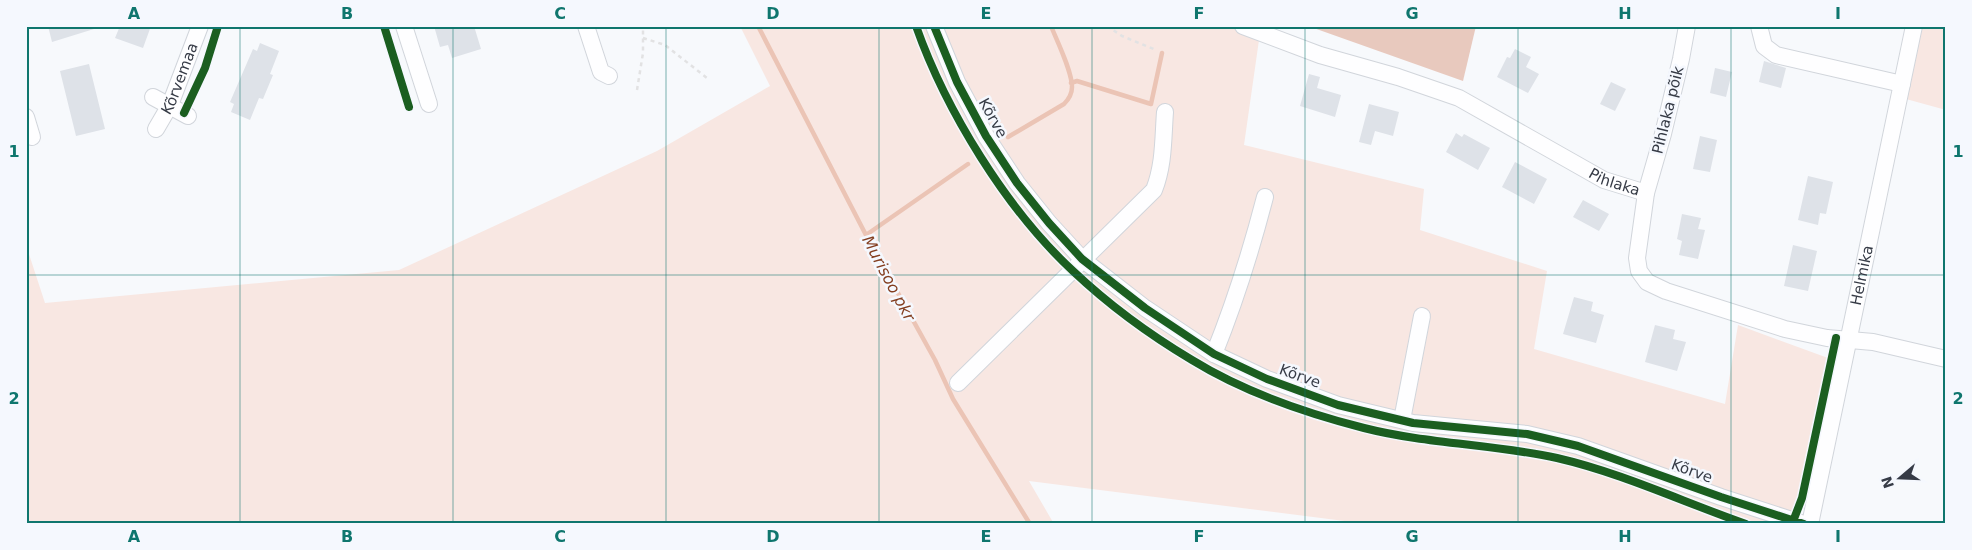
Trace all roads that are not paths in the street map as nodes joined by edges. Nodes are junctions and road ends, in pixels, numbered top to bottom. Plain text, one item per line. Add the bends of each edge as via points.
1 (200, 26) edge
2 (404, 26) edge
3 (586, 26) edge
4 (934, 26) edge
5 (1243, 26) edge
6 (1687, 26) edge
7 (1760, 26) edge
8 (1914, 26) edge
9 (609, 76) dead end
10 (1902, 84) junction
11 (153, 97) dead end
12 (429, 104) dead end
13 (170, 105) junction
14 (1165, 112) dead end
15 (188, 116) dead end
16 (26, 117) edge
17 (156, 130) dead end
18 (32, 137) dead end
19 (1646, 193) junction
20 (1265, 197) dead end
21 (1082, 259) junction
22 (1422, 316) dead end
23 (1848, 339) junction
24 (1214, 354) junction
25 (1946, 359) edge
26 (958, 383) dead end
27 (1402, 420) junction
28 (1804, 524) edge
29 (1810, 524) edge

1 - 13 street, Kõrvemaa
2 - 12 street
3 - 9 street via 601,72
4 - 21 street, Kõrve via 957,82 986,136 1017,183
5 - 19 street, Pihlaka via 1320,55 1459,98 1604,180
6 - 19 street, Pihlaka põik
7 - 10 street via 1764,46 1776,55
8 - 10 street, Helmika
10 - 23 street, Helmika
11 - 13 street
13 - 15 street
13 - 17 street, Kõrvemaa
14 - 21 street via 1162,164 1154,190
16 - 18 street
19 - 23 street, Pihlaka via 1637,258 1639,271 1647,282 1785,329
20 - 24 street via 1249,257
21 - 24 street, Kõrve via 1145,308
21 - 26 street
22 - 27 street
23 - 25 street, Pihlaka
23 - 29 street, Helmika
24 - 27 street, Kõrve via 1267,379 1338,405
27 - 28 street, Kõrve via 1527,434 1578,446

